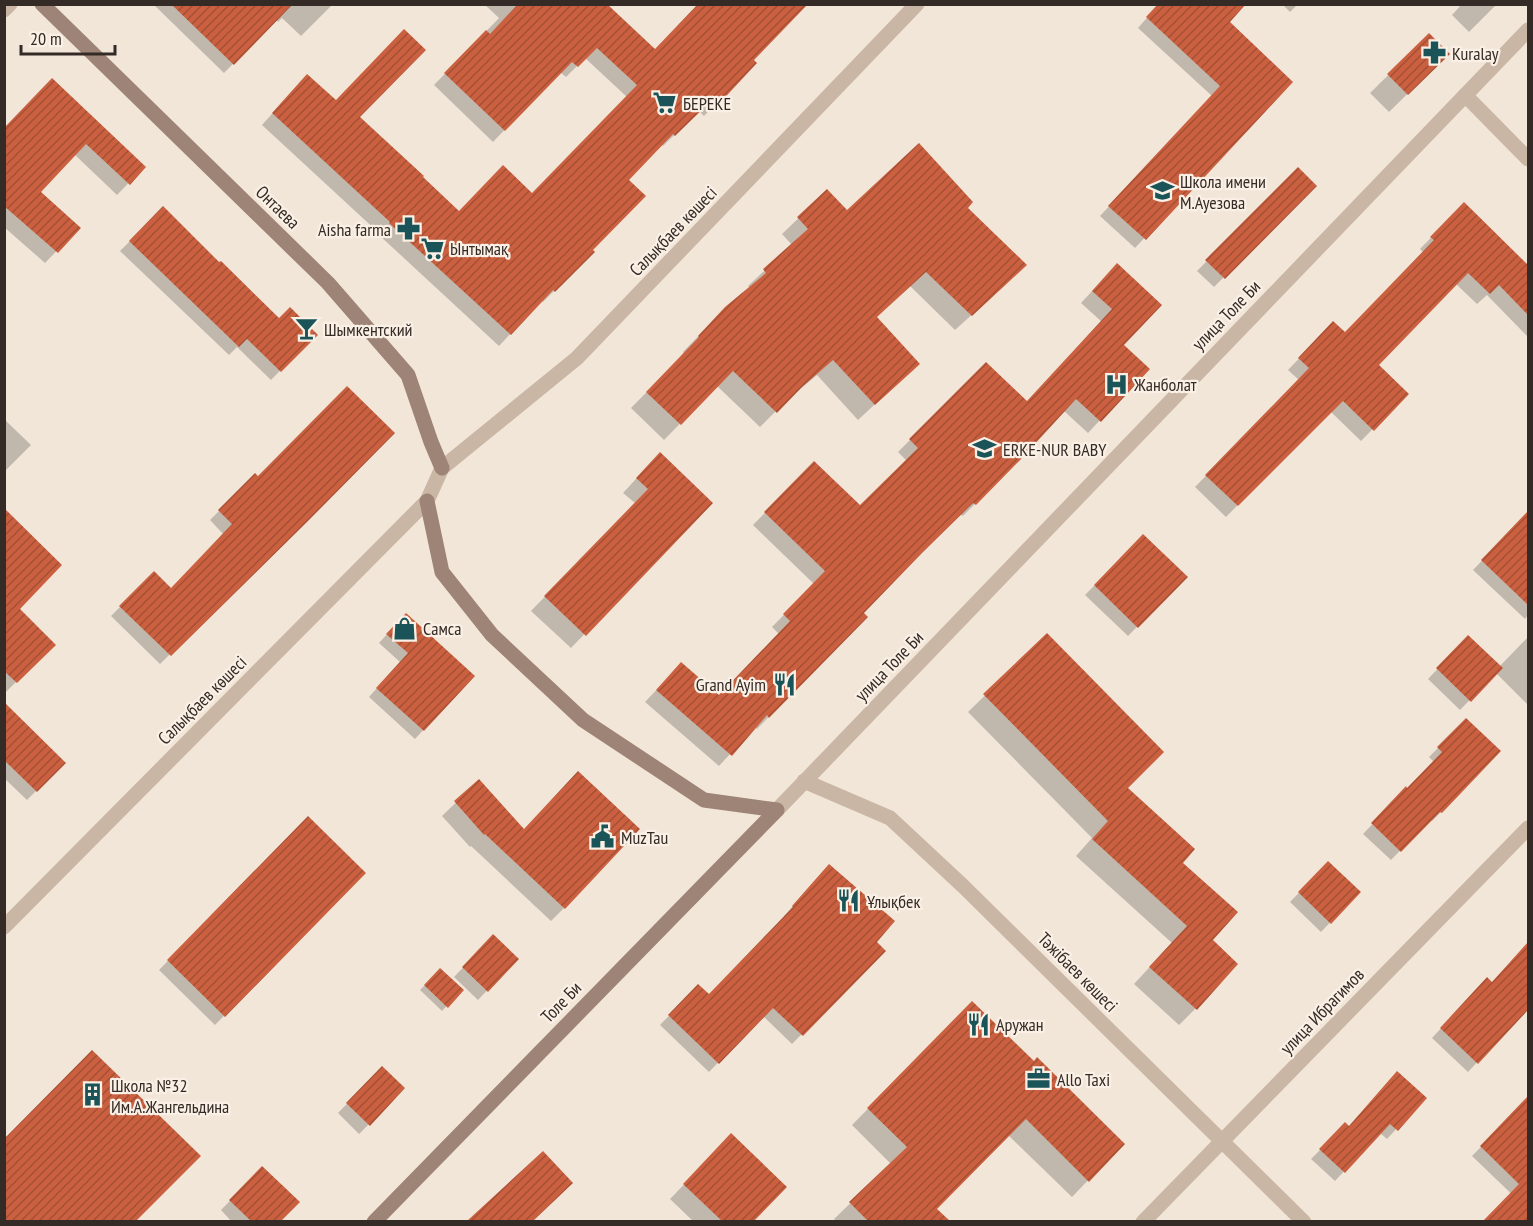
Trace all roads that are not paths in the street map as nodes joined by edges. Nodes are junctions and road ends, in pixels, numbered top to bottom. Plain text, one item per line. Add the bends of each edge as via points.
1 (10, 4) edge
2 (42, 4) edge
3 (917, 4) edge
4 (4, 10) edge
5 (1528, 30) edge
6 (1465, 95) junction
7 (1528, 159) edge
8 (442, 468) junction
9 (427, 501) junction
10 (804, 781) junction
11 (777, 810) junction
12 (1528, 828) edge
13 (4, 927) edge
14 (1222, 1141) junction
15 (374, 1221) edge
16 (1143, 1221) edge
17 (1304, 1221) edge

1 - 4 street
2 - 8 main road, Онтаева via 328,283 408,375
3 - 8 street, Салықбаев көшесі via 577,358
5 - 6 street, улица Толе Би
6 - 7 street
6 - 10 street, улица Толе Би
8 - 9 street
9 - 11 main road via 442,572 492,635 583,720 704,800
9 - 13 street, Салықбаев көшесі
10 - 11 street, улица Толе Би
10 - 14 street, Тәжібаев көшесі via 890,818
11 - 15 main road, Толе Би
12 - 14 street, улица Ибрагимов
14 - 16 street, улица Ибрагимов
14 - 17 street, Тәжібаев көшесі

